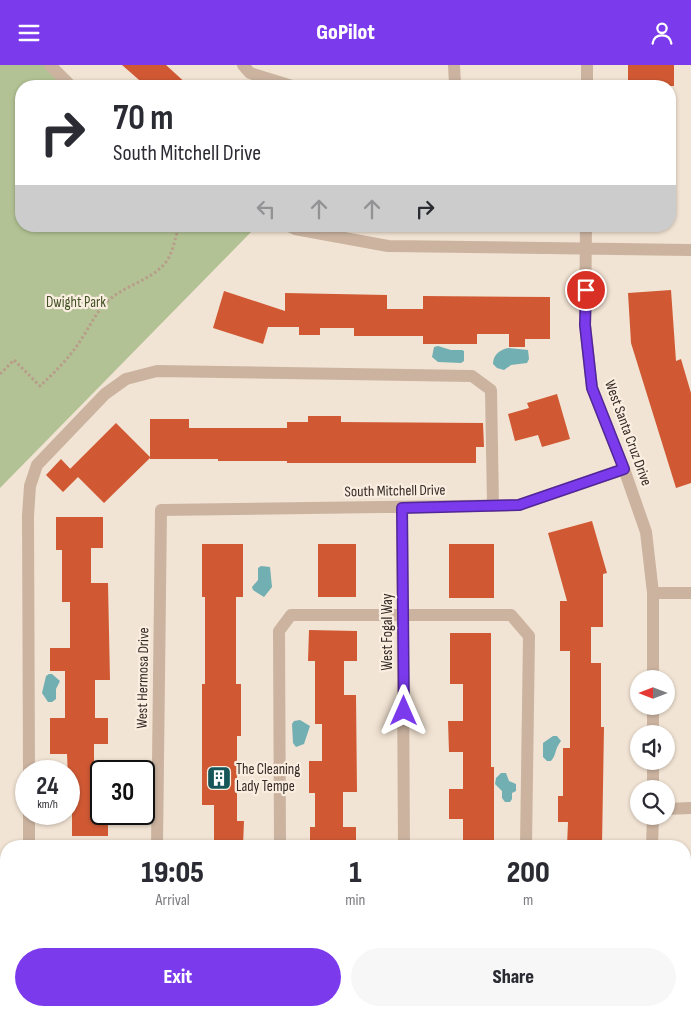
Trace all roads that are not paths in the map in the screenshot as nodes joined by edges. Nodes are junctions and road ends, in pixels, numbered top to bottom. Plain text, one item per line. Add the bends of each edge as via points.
1 (50, 65) edge
2 (243, 65) edge
3 (454, 65) edge
4 (587, 65) edge
5 (65, 80) edge
6 (273, 80) edge
7 (455, 80) edge
8 (587, 80) edge
9 (311, 232) edge
10 (586, 232) edge
11 (586, 247) junction
12 (691, 250) edge
13 (624, 469) junction
14 (493, 506) junction
15 (402, 508) junction
16 (161, 510) joint
17 (653, 593) junction
18 (691, 593) edge
19 (403, 615) junction
20 (653, 670) edge
21 (28, 760) edge
22 (691, 808) edge
23 (675, 809) edge
24 (29, 825) edge
25 (653, 825) edge
26 (29, 840) edge
27 (157, 840) edge
28 (280, 840) edge
29 (404, 840) edge
30 (526, 840) edge
31 (652, 840) edge

1 - 5 street
2 - 6 street via 250,73
3 - 7 street
4 - 8 street
9 - 11 street via 388,246
10 - 11 street, West Santa Cruz Drive
11 - 12 street
11 - 13 street, West Santa Cruz Drive via 585,325 592,388
13 - 14 street, South Mitchell Drive via 519,505
13 - 17 street, West Santa Cruz Drive via 646,532
14 - 15 street, South Mitchell Drive
14 - 21 street via 491,390 472,376 157,371 126,379 105,394 37,465 30,486
15 - 16 street, South Mitchell Drive
15 - 19 street, West Fogal Way
16 - 27 street, West Hermosa Drive
17 - 18 street
17 - 20 street, West Santa Cruz Drive
19 - 28 street via 291,615 279,631
19 - 29 street, West Fogal Way
19 - 30 street via 511,615 529,636
22 - 23 street
24 - 26 street
25 - 31 street

